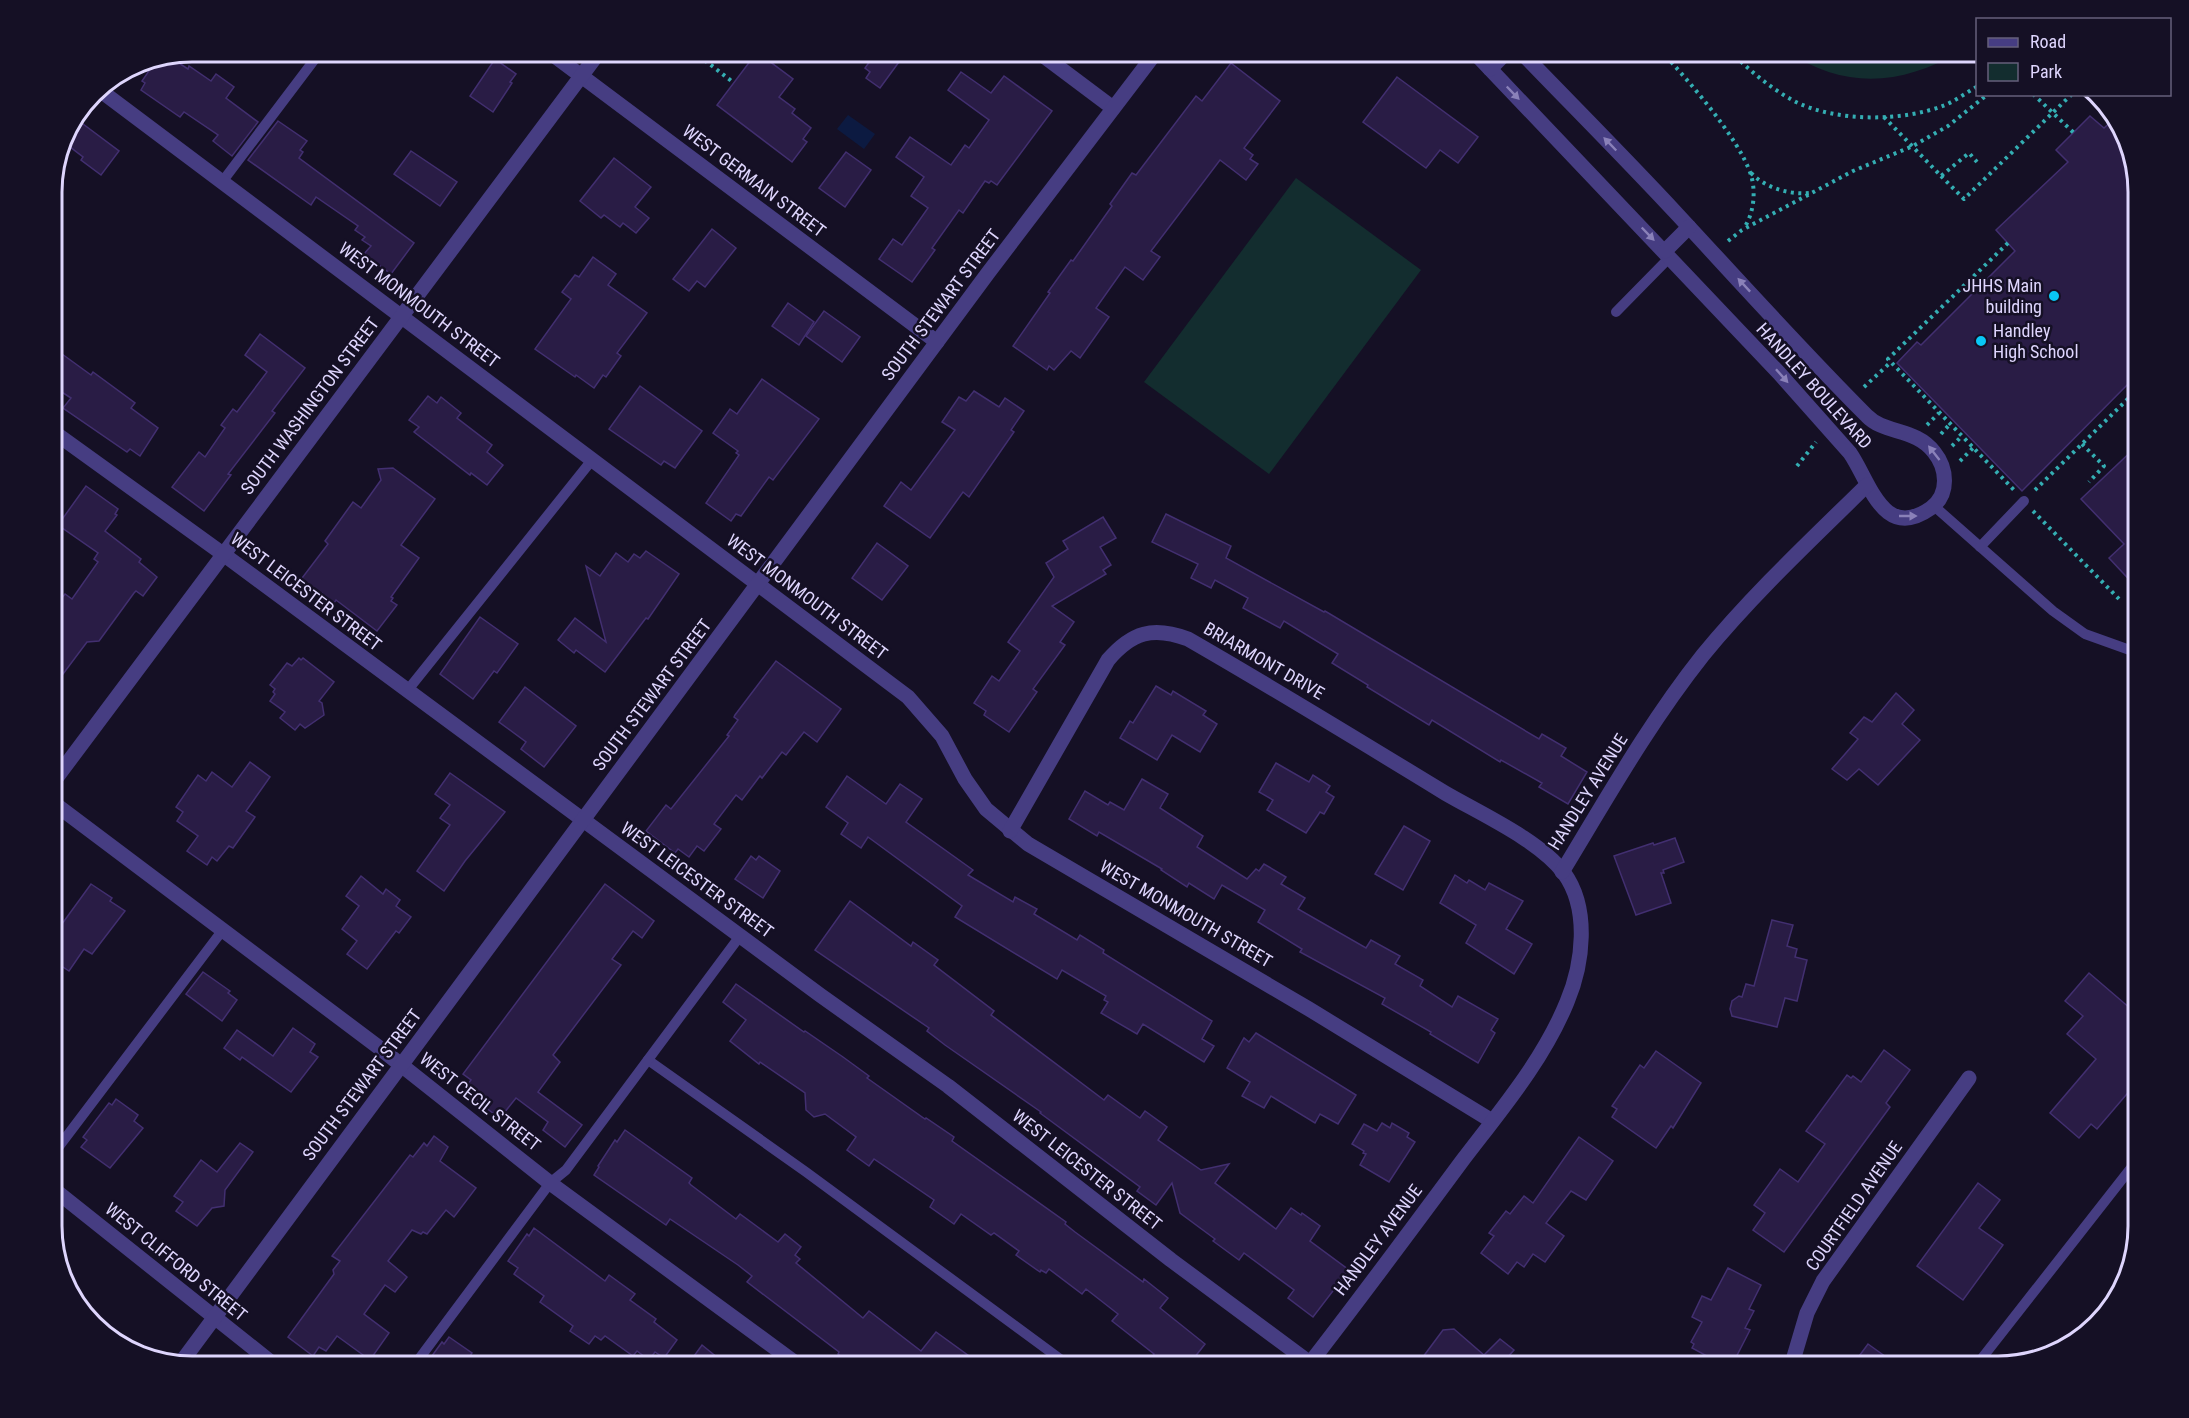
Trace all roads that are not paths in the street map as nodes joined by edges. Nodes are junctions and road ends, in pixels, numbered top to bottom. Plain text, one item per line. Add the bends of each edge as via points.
1 (313, 62) edge
2 (563, 62) edge
3 (592, 62) edge
4 (1052, 62) edge
5 (1149, 62) edge
6 (1483, 62) edge
7 (1497, 62) edge
8 (1531, 62) edge
9 (1490, 69) junction
10 (581, 76) junction
11 (106, 94) edge
12 (1113, 108) junction
13 (222, 182) junction
14 (1689, 227) junction
15 (1667, 254) junction
16 (1616, 312) dead end
17 (401, 316) junction
18 (937, 342) junction
19 (62, 438) edge
20 (592, 460) junction
21 (1867, 485) junction
22 (2024, 501) road end
23 (1934, 506) junction
24 (1980, 547) junction
25 (224, 554) junction
26 (758, 584) junction
27 (2128, 649) edge
28 (407, 691) junction
29 (62, 770) edge
30 (62, 809) edge
31 (582, 821) junction
32 (1010, 831) junction
33 (1562, 872) junction
34 (222, 931) junction
35 (740, 936) junction
36 (648, 1060) junction
37 (402, 1065) junction
38 (1969, 1078) dead end
39 (1492, 1121) junction
40 (62, 1142) edge
41 (2128, 1172) edge
42 (550, 1183) junction
43 (62, 1195) edge
44 (215, 1316) junction
45 (186, 1356) edge
46 (264, 1356) edge
47 (421, 1356) edge
48 (786, 1356) edge
49 (1056, 1356) edge
50 (1298, 1356) edge
51 (1318, 1356) edge
52 (1794, 1356) edge
53 (1984, 1356) edge

1 - 13 lane
2 - 10 street, WEST GERMAIN STREET
3 - 10 street, SOUTH WASHINGTON STREET
4 - 12 street
5 - 12 street, SOUTH STEWART STREET
6 - 9 street, HANDLEY BOULEVARD
7 - 9 street
14 -> 8 street, HANDLEY BOULEVARD
9 -> 15 street, HANDLEY BOULEVARD
10 - 17 street, SOUTH WASHINGTON STREET
10 - 18 street, WEST GERMAIN STREET
11 - 13 street, WEST MONMOUTH STREET
12 - 18 street, SOUTH STEWART STREET
13 - 17 street, WEST MONMOUTH STREET
14 - 15 street
23 -> 14 street, HANDLEY BOULEVARD via 1943,492 1945,478 1933,450 1920,439 1869,419
15 - 16 lane
15 -> 21 street, HANDLEY BOULEVARD via 1850,453
17 - 20 street, WEST MONMOUTH STREET
17 - 25 street, SOUTH WASHINGTON STREET
18 - 26 street, SOUTH STEWART STREET
19 - 25 street, WEST LEICESTER STREET
20 - 26 street, WEST MONMOUTH STREET
20 - 28 lane
21 -> 23 street, HANDLEY BOULEVARD via 1874,498 1893,515 1905,519 1916,518
21 - 33 street, HANDLEY AVENUE via 1742,610 1702,656 1649,730
22 - 24 lane
23 - 24 lane
24 - 27 lane via 2085,634
25 - 28 street, WEST LEICESTER STREET
25 - 29 street, SOUTH WASHINGTON STREET
26 - 31 street, SOUTH STEWART STREET
26 - 32 street, WEST MONMOUTH STREET via 908,697 942,736 986,809
28 - 31 street, WEST LEICESTER STREET
30 - 34 street, WEST CECIL STREET
31 - 35 street, WEST LEICESTER STREET
31 - 37 street, SOUTH STEWART STREET
32 - 33 street, BRIARMONT DRIVE via 1108,660 1138,634 1154,632 1188,639 1319,715 1531,843
32 - 39 street, WEST MONMOUTH STREET
33 - 39 street, HANDLEY AVENUE via 1576,901 1580,921 1576,974 1551,1034
34 - 37 street, WEST CECIL STREET
34 - 40 lane
35 - 36 lane
35 - 50 street, WEST LEICESTER STREET via 948,1086
36 - 42 lane via 566,1170
36 - 49 lane
37 - 42 street, WEST CECIL STREET
37 - 44 street, SOUTH STEWART STREET
38 - 52 street, COURTFIELD AVENUE via 1823,1281 1807,1313
39 - 51 street, HANDLEY AVENUE
41 - 53 lane
42 - 47 lane
42 - 48 street, WEST CECIL STREET
43 - 44 street, WEST CLIFFORD STREET
44 - 45 street, SOUTH STEWART STREET
44 - 46 street, WEST CLIFFORD STREET

